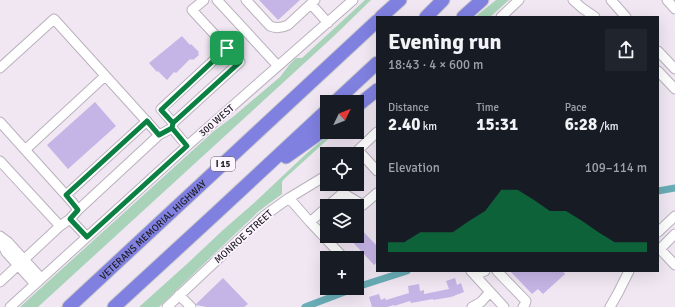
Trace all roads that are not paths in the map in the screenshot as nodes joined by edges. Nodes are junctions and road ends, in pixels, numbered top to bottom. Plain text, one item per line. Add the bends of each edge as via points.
1 (204, 0) edge
2 (217, 0) edge
3 (246, 0) edge
4 (353, 0) edge
5 (400, 0) edge
6 (443, 0) edge
7 (482, 0) edge
8 (519, 0) edge
9 (573, 0) edge
10 (611, 0) edge
11 (667, 0) edge
12 (313, 2) edge
13 (675, 9) edge
14 (382, 16) edge
15 (427, 16) edge
16 (463, 16) edge
17 (502, 16) edge
18 (594, 16) edge
19 (625, 16) edge
20 (328, 22) junction
21 (376, 22) edge
22 (227, 48) junction
23 (659, 52) edge
24 (376, 64) edge
25 (278, 66) junction
26 (0, 68) edge
27 (675, 69) edge
28 (659, 72) edge
29 (106, 76) junction
30 (675, 89) edge
31 (376, 91) edge
32 (343, 95) edge
33 (364, 100) edge
34 (320, 117) edge
35 (147, 121) junction
36 (0, 122) edge
37 (172, 126) junction
38 (320, 133) edge
39 (376, 133) edge
40 (159, 135) junction
41 (187, 146) junction
42 (361, 147) edge
43 (25, 150) junction
44 (364, 159) edge
45 (0, 161) edge
46 (376, 169) edge
47 (320, 179) edge
48 (376, 194) edge
49 (66, 195) junction
50 (289, 198) junction
51 (337, 199) edge
52 (353, 199) edge
53 (364, 204) edge
54 (78, 210) junction
55 (320, 214) edge
56 (213, 216) junction
57 (675, 216) edge
58 (70, 219) junction
59 (310, 222) junction
60 (60, 226) junction
61 (659, 231) edge
62 (675, 234) edge
63 (0, 236) edge
64 (87, 237) junction
65 (0, 240) edge
66 (338, 251) edge
67 (21, 263) junction
68 (675, 265) edge
69 (498, 272) edge
70 (628, 272) edge
71 (473, 273) edge
72 (38, 281) junction
73 (0, 282) edge
74 (490, 292) junction
75 (179, 295) junction
76 (10, 307) edge
77 (69, 307) edge
78 (114, 307) edge
79 (167, 307) edge
80 (191, 307) edge
81 (472, 307) edge
82 (504, 307) edge
83 (523, 307) edge
84 (610, 307) edge

1 - 22 street via 192,10
2 - 25 street
3 - 12 street via 274,28 288,25
4 - 20 street, 300 WEST
5 - 14 highway
6 - 15 highway
7 - 16 highway
8 - 17 street
9 - 18 street
10 - 19 street
11 - 13 street
12 - 20 street
20 - 25 street, 300 WEST
21 - 77 highway, VETERANS MEMORIAL HIGHWAY / I 15
22 - 37 street via 161,110
22 - 37 street via 240,62
23 - 27 street
24 - 32 highway
25 - 41 street, 300 WEST
26 - 29 street via 54,19
28 - 30 street
29 - 35 street
29 - 43 street
31 - 33 highway
34 - 56 highway
35 - 40 street
35 - 49 street
36 - 43 street
37 - 40 street
37 - 41 street
38 - 56 highway
39 - 42 street
40 - 54 street
41 - 64 street, 300 WEST
43 - 49 street
44 - 46 street
45 - 60 street
47 - 50 street, MONROE STREET
48 - 53 street
49 - 54 street
50 - 59 street
50 - 75 street, MONROE STREET via 264,216
51 - 52 street via 343,193
54 - 58 street
55 - 59 street
56 - 78 highway
57 - 61 street
58 - 60 street
58 - 64 street
59 - 66 street
60 - 67 street
62 - 68 street via 660,249
63 - 67 street via 8,242
64 - 72 street, 300 WEST
65 - 67 street via 6,252
67 - 72 street
67 - 73 street
69 - 83 street via 526,301
70 - 84 street
71 - 74 street
72 - 76 street, 300 WEST
74 - 81 street
74 - 82 street
75 - 79 street, MONROE STREET
75 - 80 street

